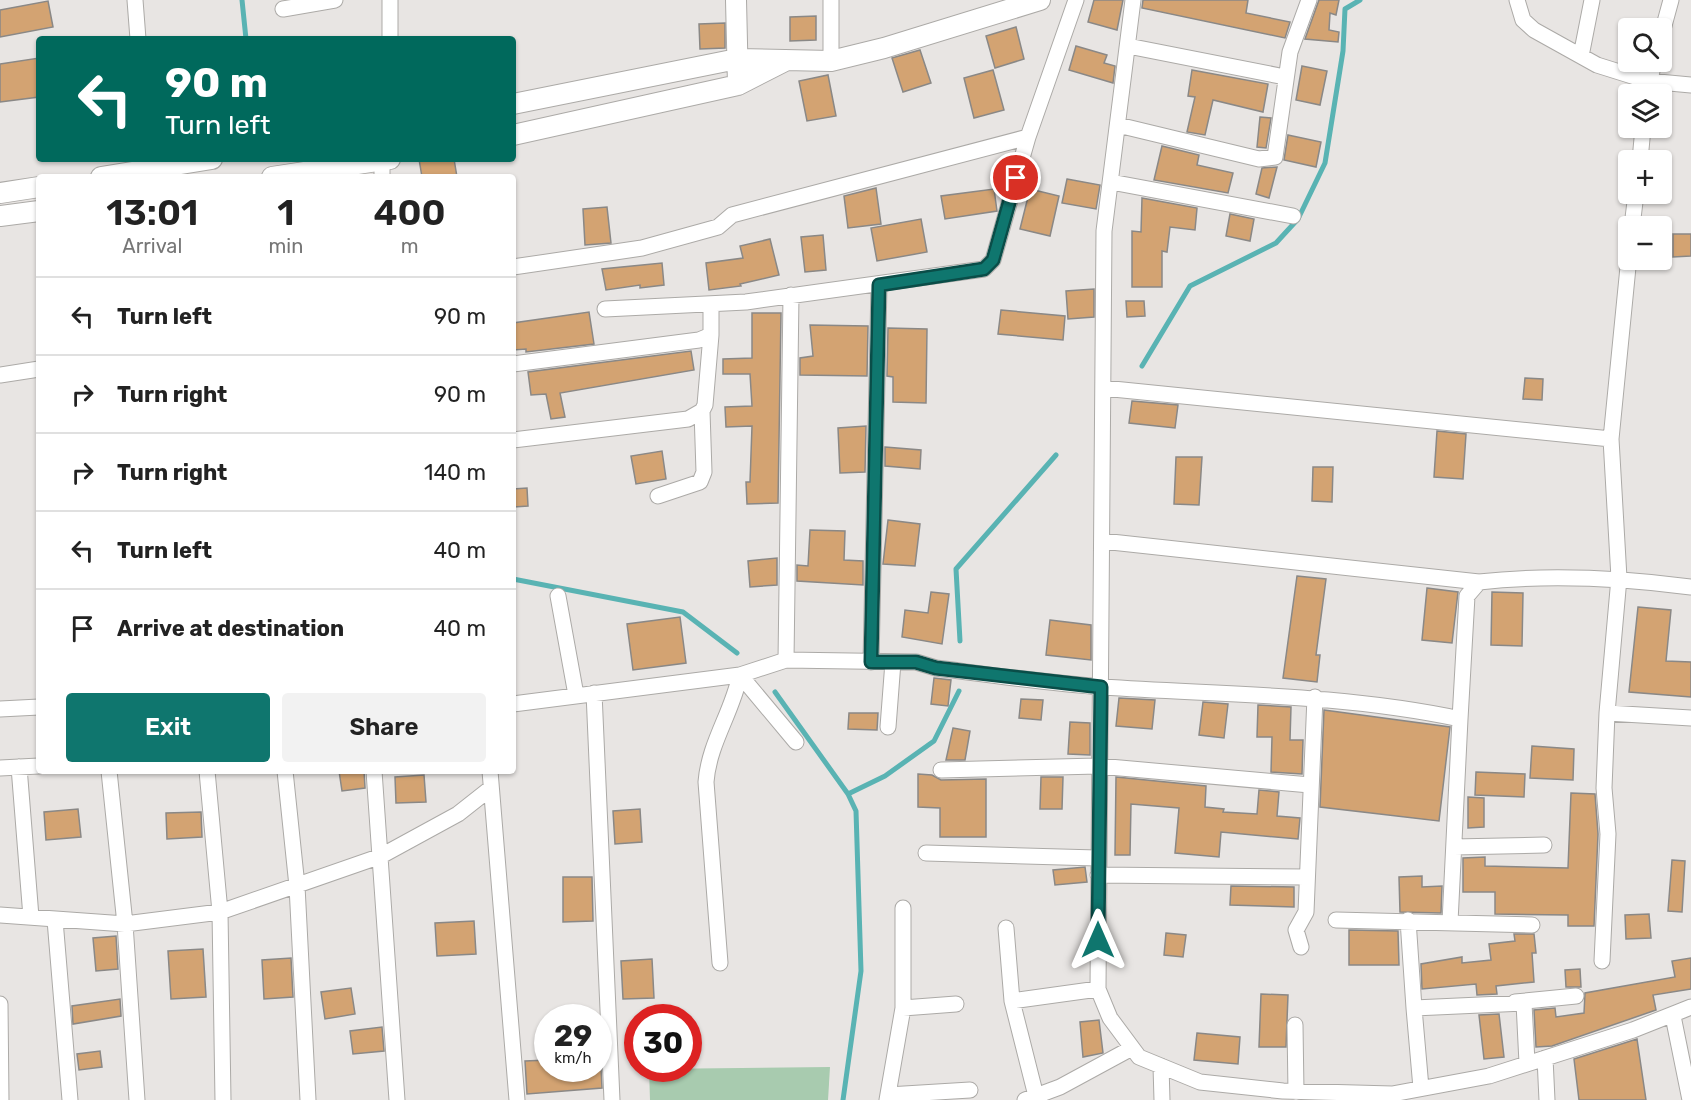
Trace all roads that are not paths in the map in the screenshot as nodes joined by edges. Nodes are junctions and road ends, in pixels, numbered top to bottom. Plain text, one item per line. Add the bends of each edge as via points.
1 (135, 0) edge
2 (335, 0) edge
3 (390, 0) edge
4 (736, 0) edge
5 (831, 0) edge
6 (1040, 0) edge
7 (1076, 0) edge
8 (1133, 0) edge
9 (1309, 0) edge
10 (1517, 0) edge
11 (1592, 0) edge
12 (1671, 0) edge
13 (283, 9) dead end
14 (1666, 18) edge
15 (138, 36) edge
16 (390, 36) edge
17 (1128, 46) junction
18 (1581, 56) junction
19 (737, 59) junction
20 (788, 60) junction
21 (831, 61) junction
22 (1286, 77) junction
23 (1638, 84) edge
24 (738, 85) junction
25 (1691, 86) edge
26 (1672, 87) edge
27 (516, 103) edge
28 (1118, 125) junction
29 (516, 134) edge
30 (1028, 137) junction
31 (192, 162) edge
32 (385, 166) edge
33 (147, 169) edge
34 (118, 174) edge
35 (302, 174) edge
36 (1111, 182) junction
37 (36, 187) edge
38 (0, 193) edge
39 (36, 211) edge
40 (0, 216) edge
41 (1293, 216) dead end
42 (516, 267) edge
43 (1628, 270) edge
44 (879, 285) junction
45 (791, 295) junction
46 (711, 304) junction
47 (605, 309) dead end
48 (711, 335) junction
49 (516, 364) edge
50 (36, 369) edge
51 (0, 375) edge
52 (1103, 388) junction
53 (702, 411) junction
54 (1611, 439) junction
55 (516, 440) edge
56 (658, 496) dead end
57 (1102, 541) junction
58 (1619, 578) junction
59 (1479, 582) junction
60 (1691, 587) edge
61 (558, 596) dead end
62 (786, 660) junction
63 (871, 662) junction
64 (893, 662) junction
65 (740, 675) junction
66 (1101, 687) junction
67 (594, 693) junction
68 (576, 695) junction
69 (1315, 697) junction
70 (516, 704) edge
71 (36, 707) edge
72 (0, 710) edge
73 (1607, 713) junction
74 (1691, 718) edge
75 (1460, 719) junction
76 (888, 727) dead end
77 (796, 742) dead end
78 (36, 766) edge
79 (1098, 766) junction
80 (19, 767) junction
81 (0, 768) edge
82 (941, 770) dead end
83 (109, 774) edge
84 (207, 774) edge
85 (285, 774) edge
86 (374, 774) edge
87 (490, 774) edge
88 (1310, 785) junction
89 (491, 788) junction
90 (1544, 845) dead end
91 (1454, 847) junction
92 (926, 853) dead end
93 (381, 856) junction
94 (1097, 858) junction
95 (1098, 875) junction
96 (1307, 877) junction
97 (297, 886) junction
98 (903, 908) dead end
99 (220, 912) junction
100 (0, 915) edge
101 (32, 917) junction
102 (55, 920) junction
103 (1336, 920) dead end
104 (1408, 920) junction
105 (1450, 922) junction
106 (125, 924) junction
107 (1532, 925) dead end
108 (1006, 928) dead end
109 (1301, 947) dead end
110 (1602, 961) dead end
111 (720, 963) dead end
112 (1098, 989) junction
113 (1576, 996) dead end
114 (1012, 1001) junction
115 (1515, 1002) junction
116 (0, 1004) edge
117 (956, 1004) dead end
118 (1691, 1007) edge
119 (903, 1008) junction
120 (1414, 1008) junction
121 (1672, 1016) junction
122 (1295, 1026) dead end
123 (1132, 1048) junction
124 (1545, 1058) junction
125 (1527, 1063) junction
126 (1161, 1066) junction
127 (970, 1090) dead end
128 (1296, 1092) junction
129 (1429, 1092) edge
130 (888, 1097) edge
131 (1031, 1098) edge
132 (1, 1100) edge
133 (70, 1100) edge
134 (137, 1100) edge
135 (223, 1100) edge
136 (308, 1100) edge
137 (397, 1100) edge
138 (517, 1100) edge
139 (612, 1100) edge
140 (1162, 1100) edge
141 (1547, 1100) edge
142 (1690, 1100) edge

1 - 15 street
2 - 13 street
3 - 16 street
4 - 19 street
5 - 21 street
6 - 21 street
7 - 30 street
8 - 17 street
9 - 22 street via 1290,52
10 - 18 street via 1523,20 1534,30
11 - 18 street
12 - 14 street
17 - 22 street
17 - 28 street
18 - 23 street
19 - 20 street
19 - 24 street
19 - 27 street
20 - 21 street
20 - 24 street
22 - 28 street via 1275,157 1271,159
24 - 29 street
25 - 26 street
28 - 36 street
30 - 42 street via 732,215 718,227 642,248
30 - 44 street via 993,260 984,269
31 - 33 street
32 - 35 street
33 - 34 street
36 - 41 street
36 - 52 street via 1104,231
37 - 38 street
39 - 40 street
43 - 54 street
44 - 45 street
44 - 63 street
45 - 46 street
45 - 62 street
46 - 47 street
46 - 48 street
48 - 49 street via 699,340
48 - 53 street
50 - 51 street
52 - 54 street
52 - 57 street
53 - 55 street via 688,419
53 - 56 street via 704,472 700,482
54 - 58 street
57 - 59 street
57 - 66 street
58 - 59 street
58 - 60 street
58 - 73 street
59 - 75 street via 1467,596
61 - 68 street
62 - 63 street
62 - 65 street
63 - 64 street
64 - 66 street
64 - 76 street
65 - 67 street
65 - 77 street
65 - 111 street via 736,695 719,728 706,782
66 - 69 street
66 - 79 street
67 - 68 street
67 - 139 street
68 - 70 street
69 - 75 street via 1401,707
69 - 88 street
71 - 72 street
73 - 74 street
73 - 110 street via 1604,788 1608,834
75 - 91 street
78 - 80 street
79 - 82 street
79 - 88 street
79 - 94 street
80 - 81 street
80 - 101 street
83 - 106 street
84 - 99 street
85 - 97 street
86 - 93 street
87 - 89 street
88 - 96 street
89 - 93 street via 458,814
89 - 138 street
90 - 91 street
91 - 105 street
92 - 94 street
93 - 97 street
93 - 137 street
94 - 95 street
95 - 96 street
95 - 112 street
96 - 109 street via 1306,912 1296,930
97 - 99 street
97 - 136 street
98 - 119 street
99 - 106 street
99 - 135 street
100 - 101 street
101 - 102 street
102 - 106 street
102 - 133 street
103 - 104 street
104 - 105 street
104 - 120 street
105 - 107 street
106 - 134 street
108 - 114 street
112 - 114 street
112 - 123 street via 1110,1018
113 - 115 street
114 - 131 street
115 - 120 street
115 - 125 street via 1524,1003
116 - 132 street
117 - 119 street
118 - 121 street
119 - 130 street
120 - 129 street
121 - 124 street
121 - 142 street
122 - 128 street
123 - 126 street via 1139,1057
123 - 131 street via 1060,1087
124 - 125 street
124 - 141 street
125 - 129 street
126 - 128 street via 1200,1083
126 - 140 street
127 - 130 street
128 - 129 street

